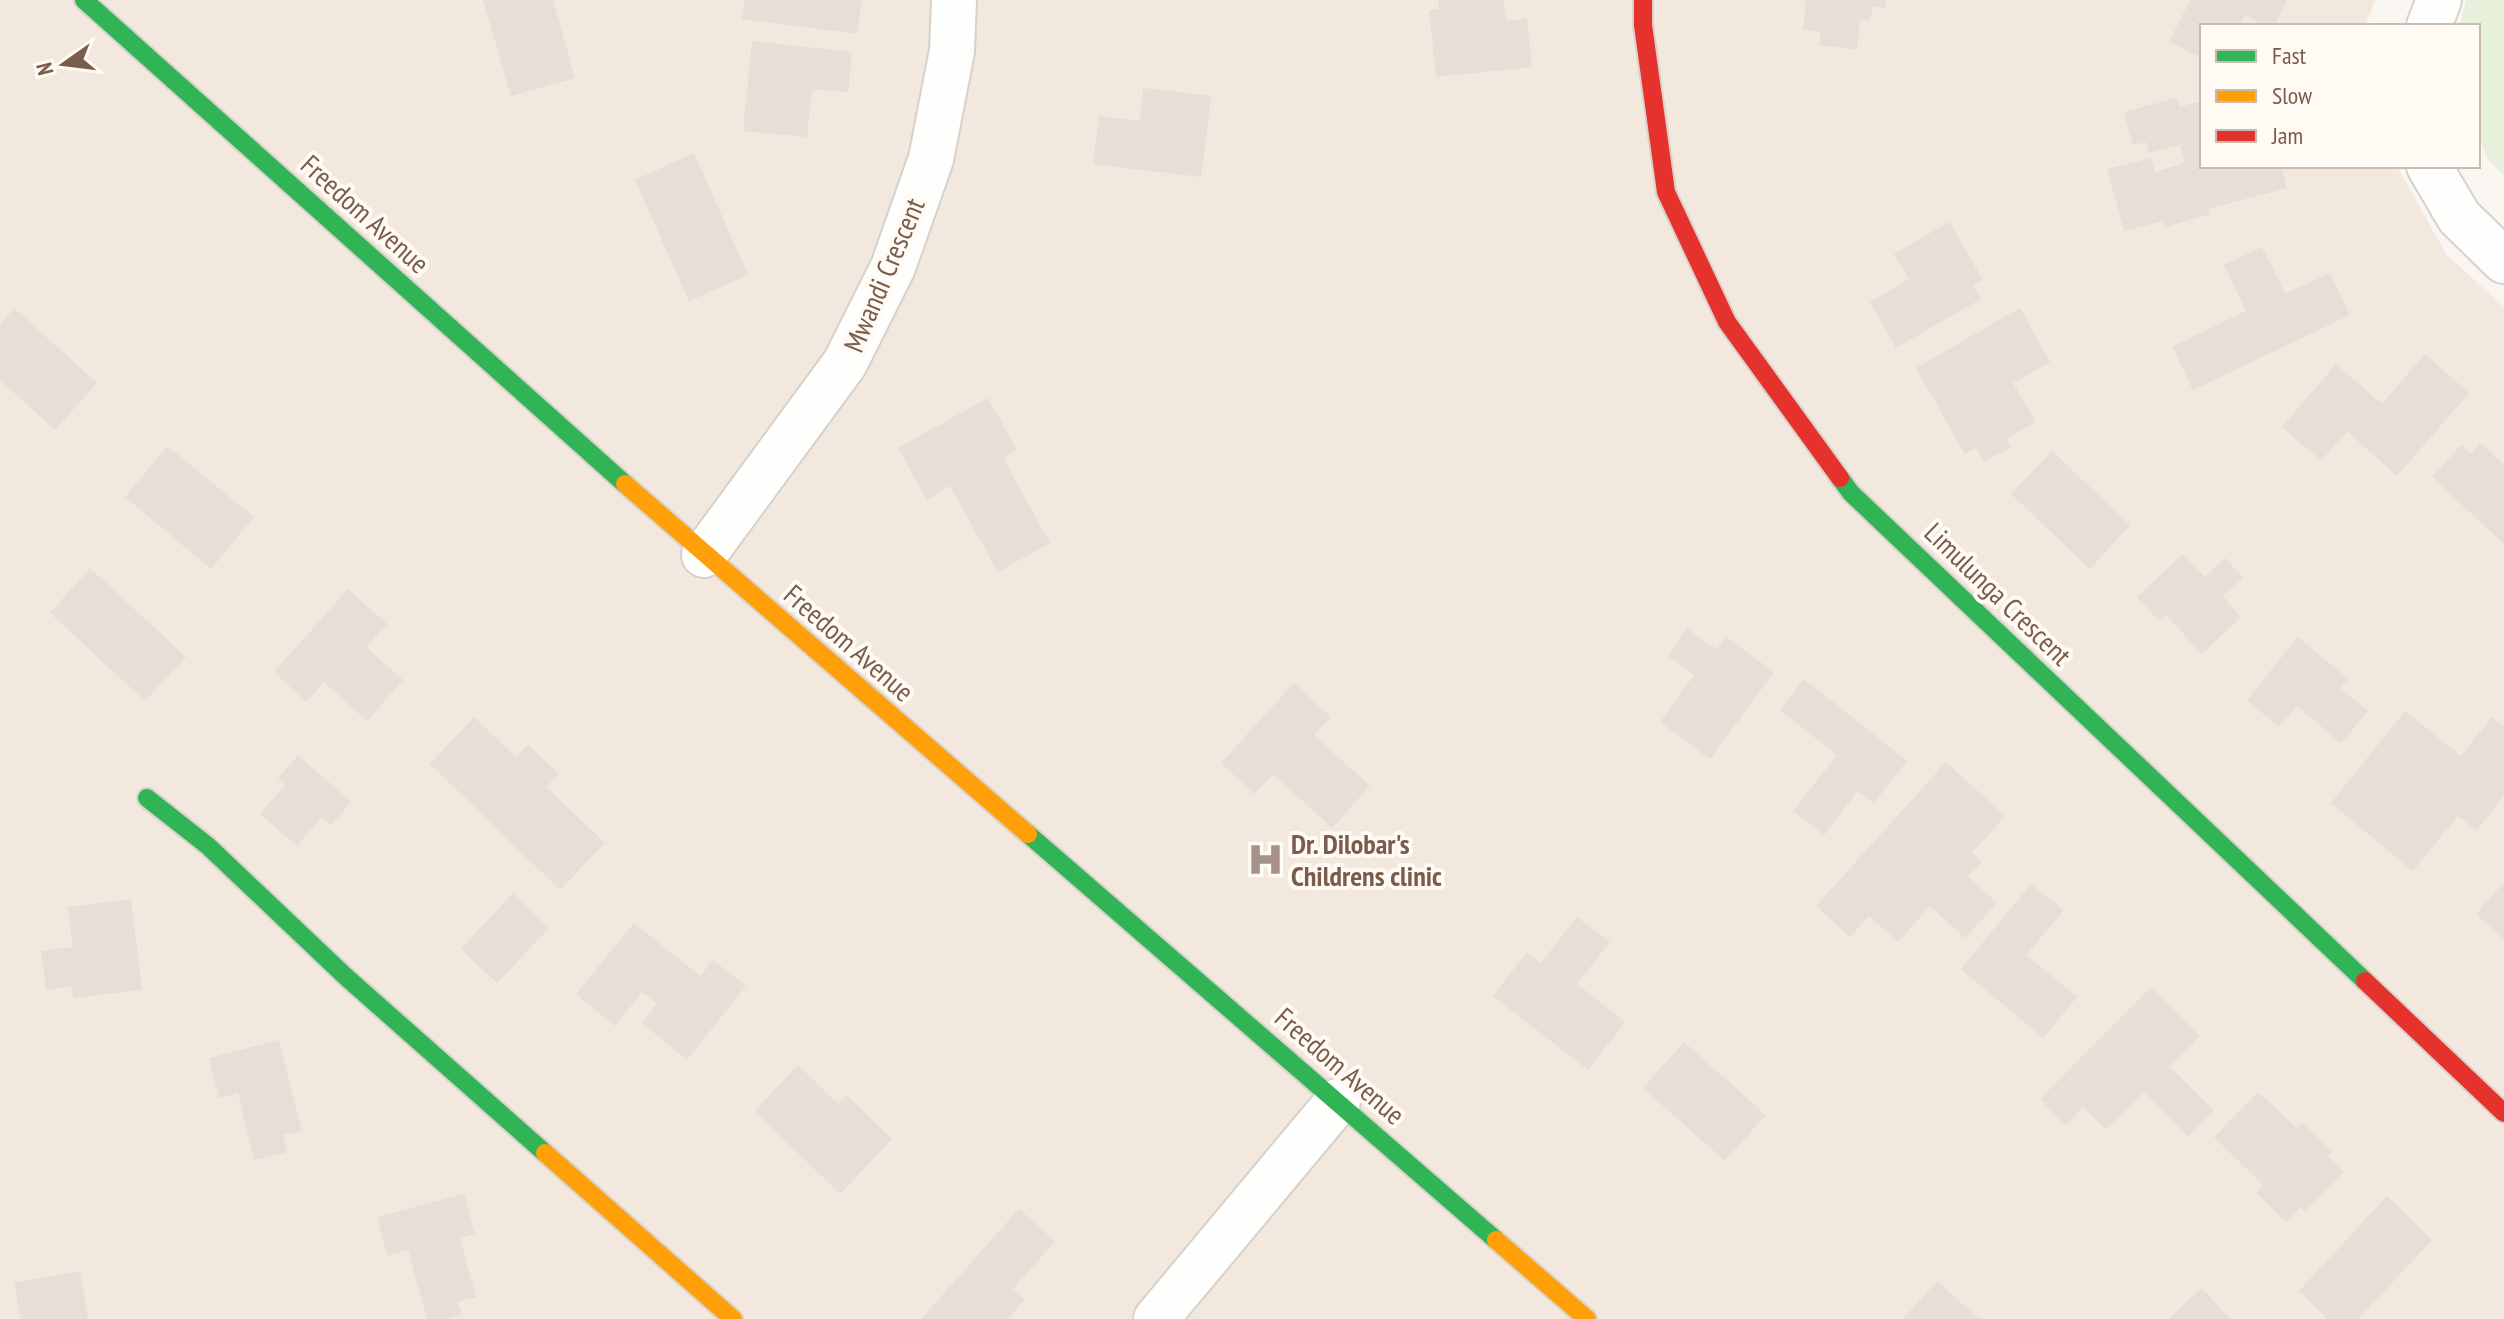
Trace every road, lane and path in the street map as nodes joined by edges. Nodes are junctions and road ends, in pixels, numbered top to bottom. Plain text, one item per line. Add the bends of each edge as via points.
1 (84, 0) edge
2 (954, 0) edge
3 (1643, 0) edge
4 (2439, 0) edge
5 (2430, 24) edge
6 (2430, 168) edge
7 (2504, 261) edge
8 (704, 555) junction
9 (147, 798) dead end
10 (1338, 1101) junction
11 (2504, 1113) edge
12 (733, 1319) edge
13 (1156, 1319) edge
14 (1587, 1319) edge

1 - 8 street, Freedom Avenue
2 - 8 street, Mwandi Crescent via 952,51 931,159 893,267 845,363
3 - 11 street, Limulunga Crescent via 1666,192 1727,322 1851,493
4 - 5 street
6 - 7 street via 2459,217
8 - 10 street, Freedom Avenue
9 - 12 street via 208,846 345,976
10 - 13 street
10 - 14 street, Freedom Avenue

